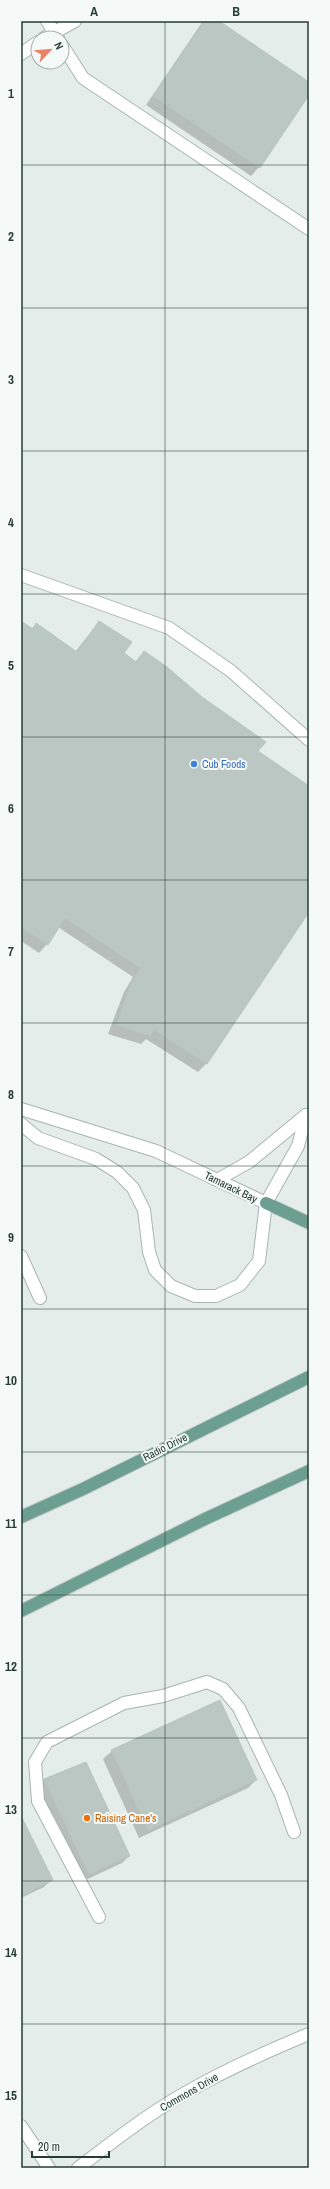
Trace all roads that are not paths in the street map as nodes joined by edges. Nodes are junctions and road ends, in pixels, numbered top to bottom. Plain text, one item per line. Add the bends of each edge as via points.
1 (75, 21) edge
2 (61, 30) edge
3 (30, 48) edge
4 (21, 54) edge
5 (70, 58) edge
6 (309, 229) edge
7 (21, 575) edge
8 (309, 740) edge
9 (21, 1109) edge
10 (308, 1113) edge
11 (21, 1124) edge
12 (217, 1180) junction
13 (266, 1204) junction
14 (309, 1223) edge
15 (21, 1256) edge
16 (40, 1298) dead end
17 (309, 1377) edge
18 (309, 1471) edge
19 (21, 1517) edge
20 (21, 1610) edge
21 (294, 1832) dead end
22 (99, 1917) dead end
23 (309, 2034) edge
24 (21, 2126) edge
25 (49, 2168) edge
26 (78, 2168) edge

1 - 2 street
3 - 4 street
5 - 6 street via 83,78
7 - 8 street via 169,628 231,671
9 - 12 street, Tamarack Bay via 156,1151
10 - 12 street via 248,1162
10 - 13 street via 298,1146
11 - 13 street, Tamarack Bay via 38,1138 96,1159 117,1172 133,1188 144,1210 149,1252 155,1270 171,1286 195,1296 216,1296 240,1285 259,1261
12 - 13 street, Tamarack Bay
13 - 14 main road
15 - 16 street
17 - 19 main road, Radio Drive
18 - 20 main road
21 - 22 street via 281,1795 238,1708 223,1688 207,1682 163,1696 124,1703 47,1742 35,1762 38,1801
23 - 26 street, Commons Drive via 236,2066 179,2096
24 - 25 street

